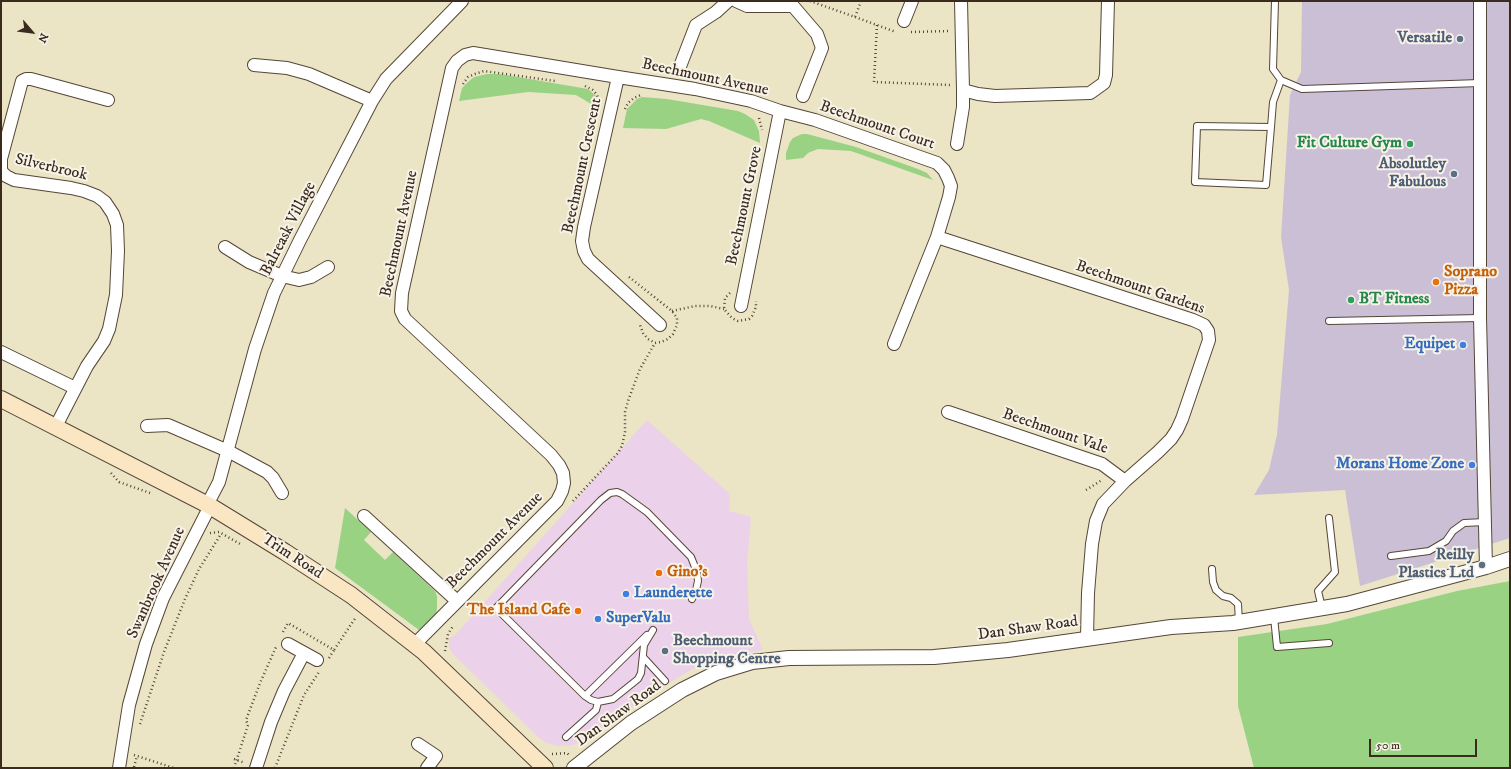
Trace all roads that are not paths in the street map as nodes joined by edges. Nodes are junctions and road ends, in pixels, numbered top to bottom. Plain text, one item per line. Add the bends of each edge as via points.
1 (462, 1) edge
2 (728, 1) edge
3 (736, 1) edge
4 (912, 1) edge
5 (961, 1) edge
6 (1108, 1) edge
7 (1275, 1) edge
8 (1480, 1) edge
9 (794, 3) edge
10 (904, 22) dead end
11 (254, 65) dead end
12 (679, 69) dead end
13 (618, 77) junction
14 (1281, 80) junction
15 (1480, 83) junction
16 (963, 87) junction
17 (803, 96) dead end
18 (108, 100) dead end
19 (372, 101) junction
20 (780, 111) junction
21 (1271, 127) junction
22 (957, 144) dead end
23 (936, 237) junction
24 (224, 247) dead end
25 (328, 267) dead end
26 (282, 276) junction
27 (741, 306) dead end
28 (1480, 318) junction
29 (1329, 320) dead end
30 (660, 325) dead end
31 (894, 344) dead end
32 (1, 352) edge
33 (74, 388) junction
34 (1, 399) edge
35 (948, 412) dead end
36 (56, 426) junction
37 (147, 426) dead end
38 (228, 451) junction
39 (1125, 481) junction
40 (282, 493) dead end
41 (208, 505) junction
42 (364, 516) dead end
43 (1329, 518) dead end
44 (1485, 522) junction
45 (1391, 556) dead end
46 (1510, 559) edge
47 (1486, 567) junction
48 (1212, 569) dead end
49 (692, 599) dead end
50 (457, 602) junction
51 (1322, 608) junction
52 (1274, 617) junction
53 (1239, 622) junction
54 (1087, 638) junction
55 (1329, 643) dead end
56 (288, 644) dead end
57 (416, 644) junction
58 (304, 653) junction
59 (643, 657) junction
60 (321, 664) road end
61 (665, 680) dead end
62 (585, 696) junction
63 (598, 702) junction
64 (566, 737) dead end
65 (418, 744) dead end
66 (539, 761) edge
67 (573, 763) edge
68 (119, 768) edge
69 (256, 768) edge
70 (427, 768) edge

1 - 19 street, Balreask Village via 386,80
2 - 12 street via 696,25
3 - 9 street via 747,6
4 - 10 street
5 - 16 street
6 - 16 street via 1106,75 1104,83 1094,91 995,96 978,94
7 - 14 lane via 1273,68
8 - 15 street
9 - 17 street via 817,34 822,48
11 - 19 street via 287,68 309,74
13 - 20 street, Beechmount Avenue via 744,100
13 - 30 street, Beechmount Crescent via 582,241 588,259
13 - 50 street, Beechmount Avenue via 473,53 457,61 452,68 402,293 401,311 405,319 551,455 563,473 564,482 557,501
14 - 15 lane via 1302,89
14 - 21 lane via 1273,102
15 - 28 street
16 - 22 street via 963,107
18 - 33 street, Silverbrook via 31,79 22,81 1,158 1,171 14,180 72,188 97,196 105,202 117,225 116,295 109,329
19 - 26 street, Balreask Village
20 - 23 street, Beechmount Court via 815,120 937,164 944,170 950,186
20 - 27 street, Beechmount Grove
21 - 21 lane via 1266,185 1195,182 1197,126
23 - 31 street, Beechmount Court
23 - 39 street, Beechmount Gardens via 1204,325 1209,340 1177,430 1158,452
24 - 26 street via 249,262
25 - 26 street via 299,280
26 - 38 street, Balreask Village via 255,349
28 - 29 lane
28 - 44 street
32 - 33 street
33 - 36 street, Silverbrook
34 - 36 main road, Trim Road
35 - 39 street, Beechmount Vale via 1102,464
36 - 41 main road, Trim Road
37 - 38 street via 168,425
38 - 40 street via 267,472
38 - 41 street, Balreask Village via 219,482
39 - 54 street via 1103,504 1096,521 1088,593
41 - 57 main road, Trim Road via 352,596
41 - 68 street, Swanbrook Avenue via 167,591 146,644 129,705
42 - 50 street
43 - 51 lane via 1335,572 1318,591
44 - 45 lane via 1464,523 1453,531 1446,542 1429,551
44 - 47 street
46 - 47 street, Dan Shaw Road
47 - 51 street, Dan Shaw Road via 1347,604
48 - 53 lane via 1216,590 1238,604
49 - 62 lane via 698,581 694,562 687,552 648,512 622,494 610,493 601,500 496,608
50 - 57 street, Beechmount Avenue
51 - 52 street, Dan Shaw Road
52 - 53 street, Dan Shaw Road
52 - 55 lane via 1277,647
53 - 54 street, Dan Shaw Road via 1171,627
54 - 67 street, Dan Shaw Road via 1008,650 934,657 789,658 736,665 699,680 663,701
56 - 58 street
57 - 66 main road, Trim Road
58 - 60 street
58 - 69 street via 284,690
59 - 61 lane
59 - 62 lane via 644,645 653,630
59 - 63 lane via 638,679 613,699
62 - 63 lane
63 - 64 lane via 596,710
65 - 70 street via 436,756

